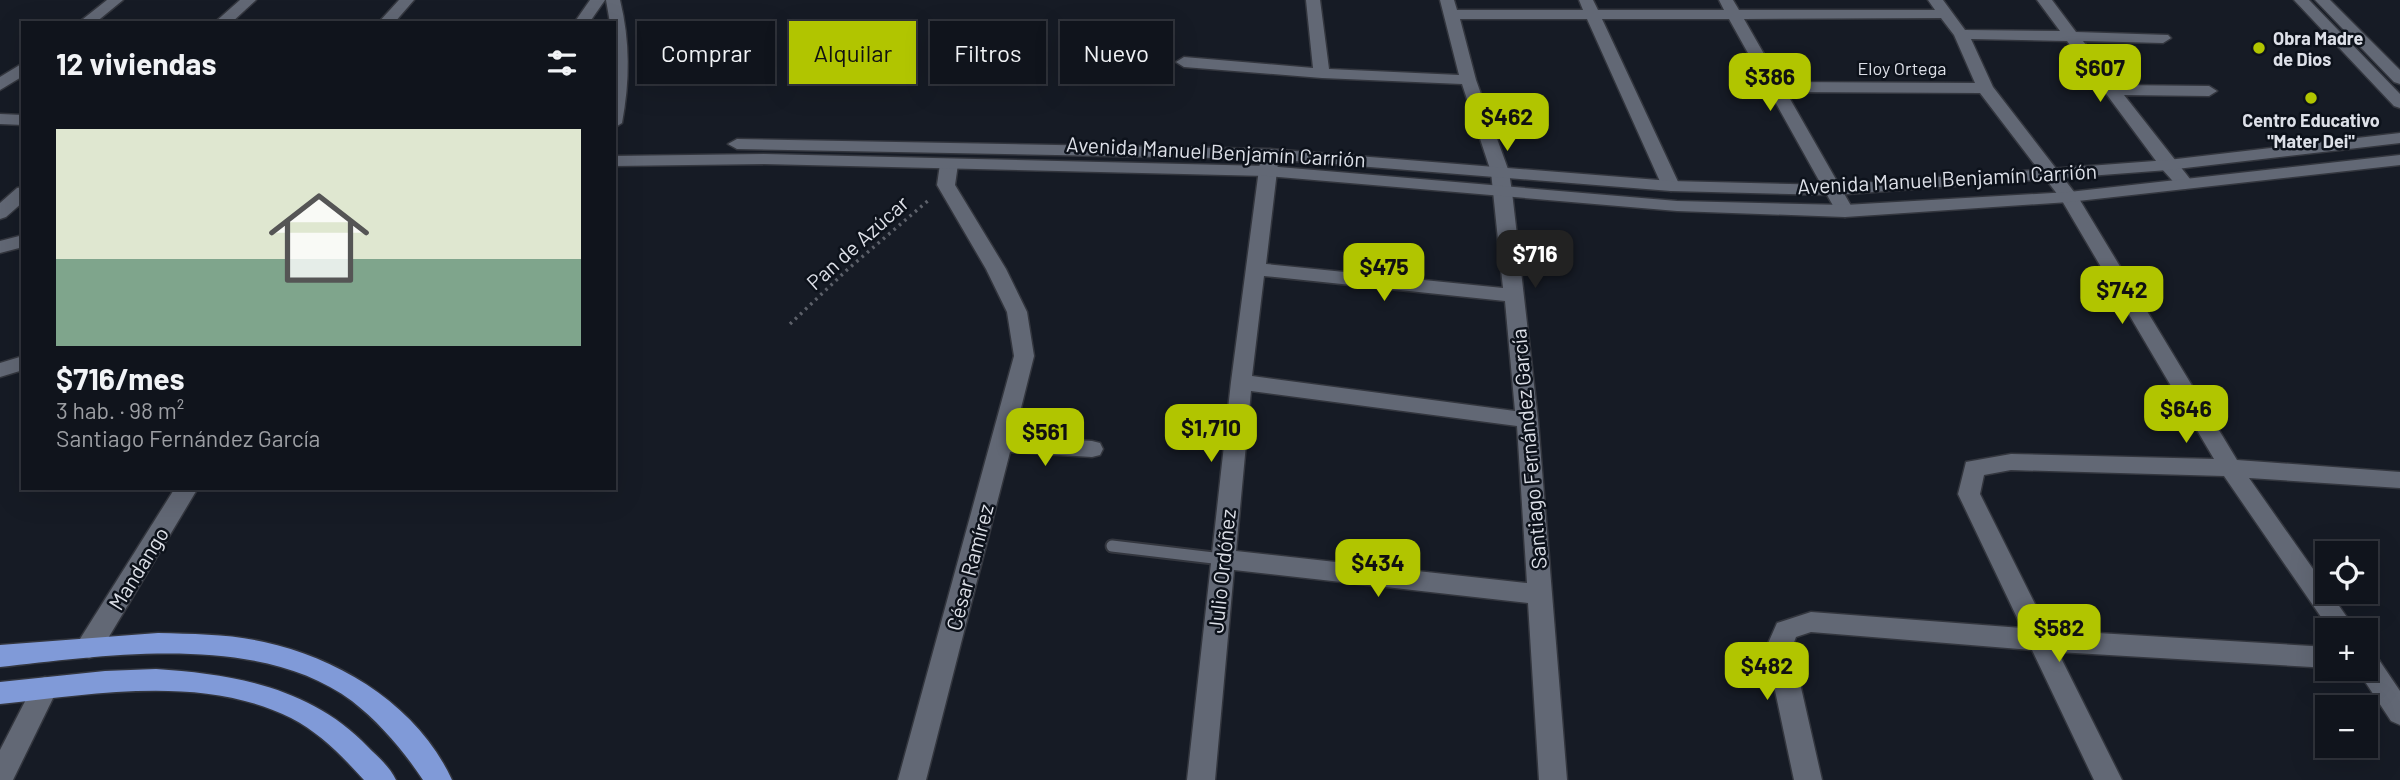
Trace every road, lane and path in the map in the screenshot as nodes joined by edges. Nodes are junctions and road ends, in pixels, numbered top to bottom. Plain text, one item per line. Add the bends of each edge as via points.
1 (116, 0) edge
2 (249, 0) edge
3 (407, 0) edge
4 (598, 0) edge
5 (613, 0) edge
6 (1313, 0) edge
7 (1726, 0) edge
8 (2044, 0) edge
9 (2301, 0) edge
10 (2322, 0) edge
11 (1449, 7) edge
12 (1590, 7) edge
13 (1940, 7) edge
14 (1734, 16) junction
15 (88, 21) edge
16 (223, 21) edge
17 (386, 21) edge
18 (582, 21) edge
19 (1961, 34) junction
20 (2070, 34) junction
21 (2162, 38) dead end
22 (1184, 62) dead end
23 (2363, 63) junction
24 (2385, 64) junction
25 (21, 69) edge
26 (1322, 73) junction
27 (2400, 79) edge
28 (1468, 80) junction
29 (0, 85) edge
30 (1777, 87) junction
31 (1985, 88) junction
32 (2113, 90) junction
33 (2208, 91) dead end
34 (2400, 103) edge
35 (616, 114) edge
36 (0, 119) edge
37 (21, 120) edge
38 (2400, 138) edge
39 (616, 147) edge
40 (2400, 160) edge
41 (616, 161) edge
42 (1268, 162) junction
43 (2168, 165) junction
44 (948, 175) junction
45 (2053, 176) junction
46 (1502, 182) junction
47 (2185, 184) junction
48 (1671, 186) junction
49 (1834, 190) junction
50 (21, 194) edge
51 (2070, 197) junction
52 (1845, 211) junction
53 (0, 213) edge
54 (21, 229) edge
55 (0, 234) edge
56 (21, 242) edge
57 (0, 247) edge
58 (1256, 269) junction
59 (1515, 296) junction
60 (790, 324) dead end
61 (21, 364) edge
62 (0, 370) edge
63 (1241, 382) junction
64 (1527, 420) junction
65 (1000, 443) junction
66 (1092, 449) dead end
67 (2230, 468) junction
68 (2400, 480) edge
69 (186, 490) edge
70 (1112, 546) dead end
71 (1222, 559) junction
72 (1539, 594) junction
73 (2336, 618) edge
74 (2039, 640) junction
75 (89, 647) junction
76 (0, 656) edge
77 (2315, 657) edge
78 (2378, 680) edge
79 (45, 688) junction
80 (0, 693) edge
81 (2400, 713) edge
82 (0, 777) edge
83 (382, 780) edge
84 (438, 780) edge
85 (912, 780) edge
86 (1201, 780) edge
87 (1553, 780) edge
88 (1808, 780) edge
89 (2108, 780) edge

1 - 15 street
2 - 16 street
3 - 17 street
4 - 18 street
5 - 35 street via 622,58
6 - 26 street
7 - 14 street
8 - 20 street
9 - 23 street
10 - 24 street
11 - 12 street
11 - 28 street, Santiago Fernández García
12 - 14 street
12 - 48 street
13 - 14 street
13 - 19 street
14 - 30 street
19 - 20 street
19 - 31 street
20 - 21 street
20 - 32 street
22 - 26 street
23 - 24 street
23 - 34 street
24 - 27 street
25 - 29 street
26 - 28 street
28 - 46 street, Santiago Fernández García
30 - 31 street, Eloy Ortega
30 - 49 street
31 - 45 street
32 - 33 street
32 - 43 street
36 - 37 street
38 - 43 street, Avenida Manuel Benjamín Carrión
39 - 42 street, Avenida Manuel Benjamín Carrión via 773,144
40 - 47 street, Avenida Manuel Benjamín Carrión
41 - 44 street, Avenida Manuel Benjamín Carrión via 764,159
42 - 44 street, Avenida Manuel Benjamín Carrión
42 - 46 street, Avenida Manuel Benjamín Carrión
42 - 58 street, Julio Ordóñez
43 - 45 street, Avenida Manuel Benjamín Carrión
43 - 47 street
44 - 60 path, Pan de Azúcar
44 - 65 street, César Ramírez via 1017,312 1024,356
45 - 49 street, Avenida Manuel Benjamín Carrión
45 - 51 street
46 - 48 street, Avenida Manuel Benjamín Carrión
46 - 52 street, Avenida Manuel Benjamín Carrión via 1676,206
46 - 59 street, Santiago Fernández García
47 - 51 street, Avenida Manuel Benjamín Carrión
48 - 49 street, Avenida Manuel Benjamín Carrión
49 - 52 street
50 - 53 street
51 - 52 street, Avenida Manuel Benjamín Carrión
51 - 67 street
54 - 55 street
56 - 57 street
58 - 59 street
58 - 63 street, Julio Ordóñez
59 - 64 street, Santiago Fernández García
61 - 62 street
63 - 64 street
63 - 71 street, Julio Ordóñez
64 - 72 street, Santiago Fernández García
65 - 66 street
65 - 85 street, César Ramírez
67 - 68 street
67 - 73 street
67 - 74 street via 2011,462 1975,468 1969,494
69 - 75 street, Mandango
70 - 71 lane
71 - 72 street
71 - 86 street, Julio Ordóñez
72 - 87 street, Santiago Fernández García
74 - 77 street
74 - 88 street via 1811,622 1786,630 1779,648
74 - 89 street
75 - 76 highway
75 - 84 highway via 206,645 254,650 299,663 332,677 370,702 399,727
78 - 81 street
79 - 80 highway
79 - 82 street
79 - 83 highway via 183,679 267,696 325,725

